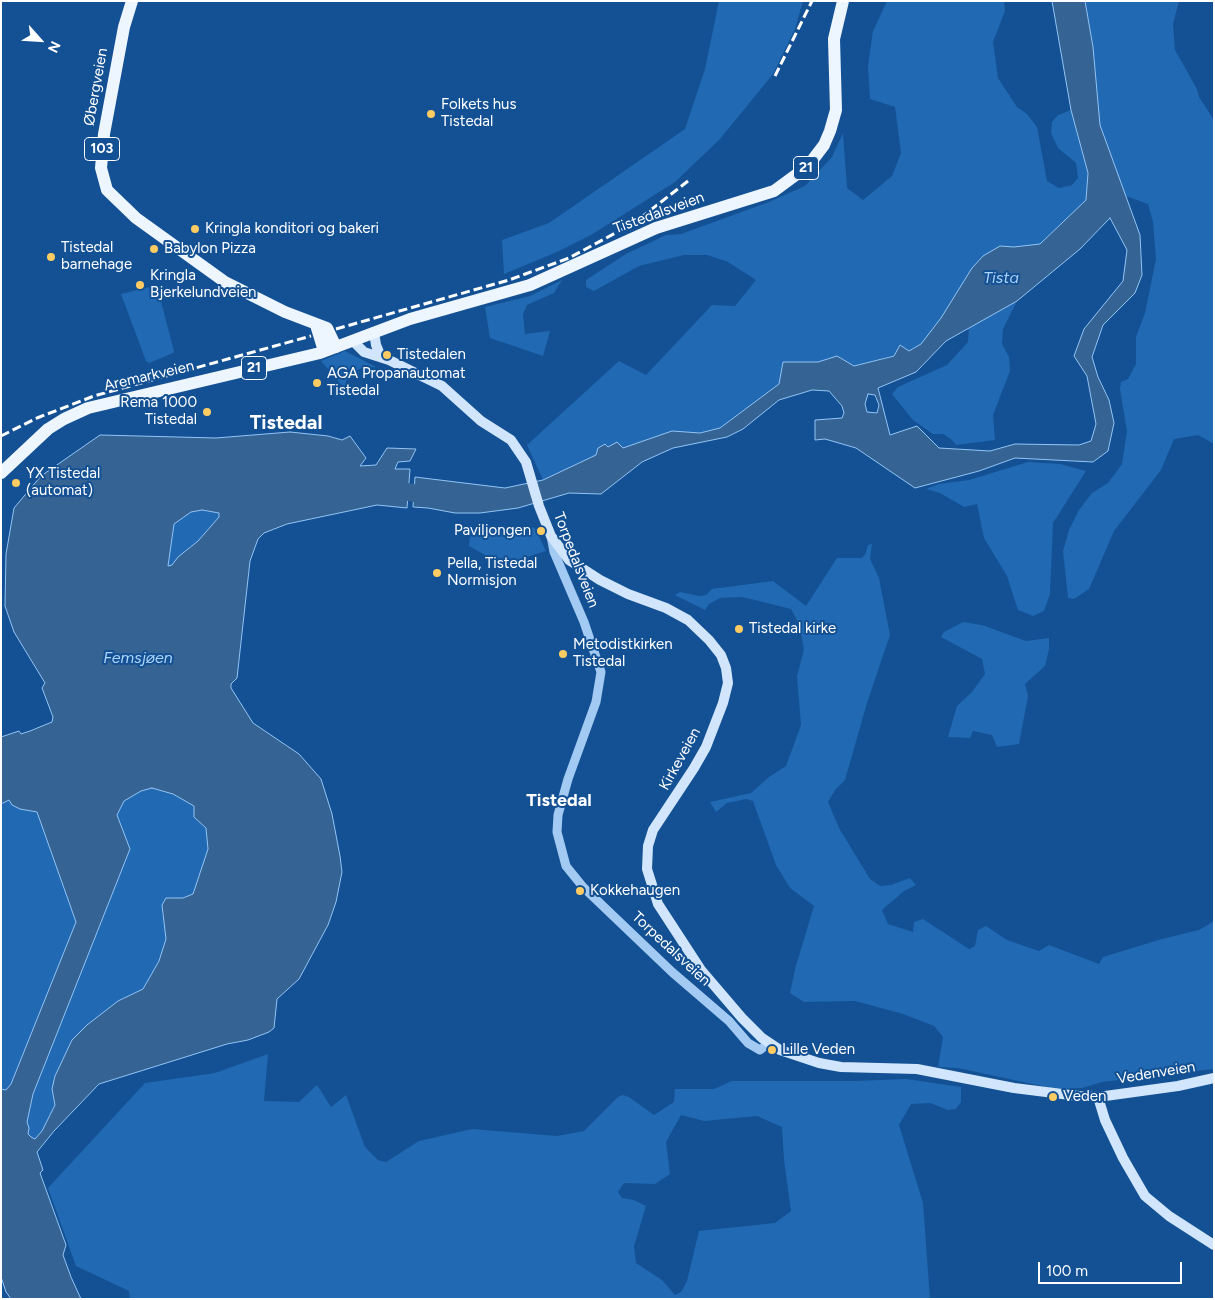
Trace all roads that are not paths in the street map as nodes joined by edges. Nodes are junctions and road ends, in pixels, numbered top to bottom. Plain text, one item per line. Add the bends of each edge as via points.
1 (132, 1) edge
2 (843, 1) edge
3 (374, 332) junction
4 (353, 341) junction
5 (330, 349) junction
6 (381, 358) junction
7 (1, 474) edge
8 (551, 536) junction
9 (769, 1043) junction
10 (1214, 1078) edge
11 (1014, 1088) joint
12 (1098, 1097) junction
13 (1214, 1245) edge

1 - 5 main road, Øbergveien / 103 via 104,134 101,168 110,194 190,259 240,291 316,325
2 - 3 main road, Tistedalsveien / 21 via 833,53 836,110 833,122 824,145 797,176 774,191 656,228 530,285
3 - 4 main road, Tistedalsveien / 21
3 - 6 main road
4 - 5 main road, 21
4 - 6 main road, Torpedalsveien via 364,352
5 - 7 main road, Aremarkveien / 21 via 88,408 48,429
6 - 8 main road, Torpedalsveien via 442,386 476,417 516,446 526,462 538,506
8 - 9 street, Torpedalsveien via 554,552 601,672 594,708 558,814 557,832 566,866 583,887 729,1021 748,1043 760,1050
8 - 9 main road, Kirkeveien via 569,560 578,566 628,594 688,620 721,655 728,683 723,703 706,747 654,830 648,846 648,868 658,904 700,970
9 - 11 main road, Torpedalsveien via 792,1055 824,1064 917,1068
10 - 12 main road, Vedenveien
11 - 12 main road, Vedenveien
12 - 13 main road via 1123,1158 1145,1196

